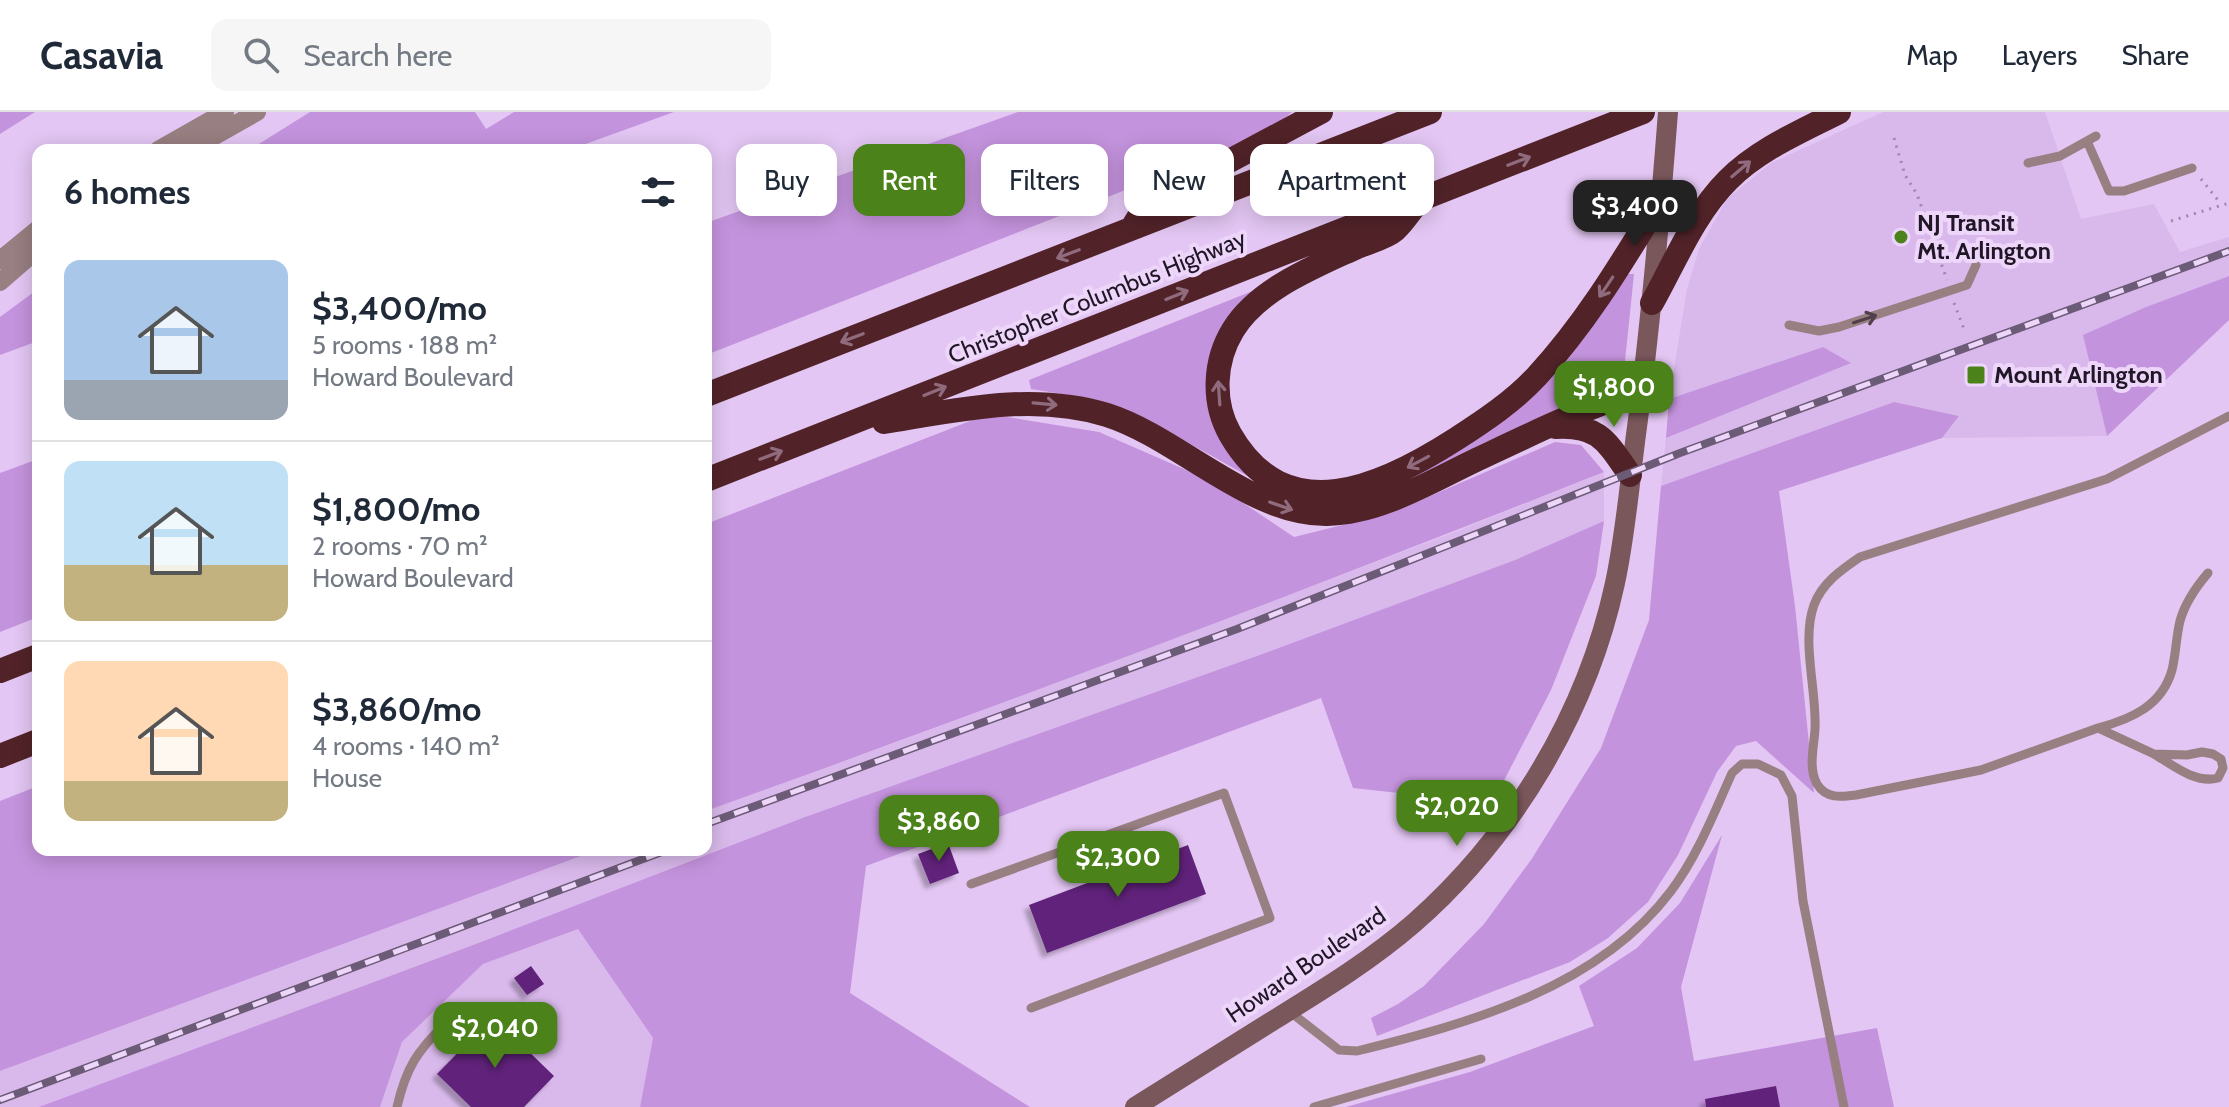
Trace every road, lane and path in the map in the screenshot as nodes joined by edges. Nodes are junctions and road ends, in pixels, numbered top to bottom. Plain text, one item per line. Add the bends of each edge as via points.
1 (225, 112) edge
2 (257, 112) edge
3 (1321, 112) edge
4 (1430, 112) edge
5 (1668, 112) edge
6 (1839, 112) edge
7 (1638, 114) edge
8 (1894, 138) dead end
9 (169, 144) edge
10 (201, 144) edge
11 (2028, 163) dead end
12 (2192, 168) joint
13 (1434, 194) edge
14 (1662, 197) junction
15 (2229, 203) edge
16 (2221, 204) junction
17 (1379, 216) edge
18 (1407, 216) edge
19 (2171, 221) dead end
20 (1132, 228) junction
21 (32, 234) edge
22 (32, 254) edge
23 (0, 260) edge
24 (1976, 265) dead end
25 (0, 282) edge
26 (1950, 290) junction
27 (1652, 303) junction
28 (1789, 325) dead end
29 (1964, 329) dead end
30 (1642, 389) junction
31 (712, 393) edge
32 (2229, 416) edge
33 (1545, 428) junction
34 (837, 430) junction
35 (1630, 475) junction
36 (712, 478) edge
37 (2208, 573) dead end
38 (32, 658) edge
39 (0, 671) edge
40 (2098, 728) junction
41 (32, 743) edge
42 (2154, 754) junction
43 (0, 756) edge
44 (971, 884) dead end
45 (1031, 1008) dead end
46 (1289, 1011) junction
47 (446, 1023) dead end
48 (1481, 1059) dead end
49 (397, 1107) edge
50 (1135, 1107) edge
51 (1314, 1107) edge
52 (1844, 1107) edge

1 - 9 street
2 - 10 street
3 - 20 highway via 1149,200
4 - 20 highway, Christopher Columbus Highway
5 - 14 main road, Howard Boulevard
27 -> 6 highway via 1706,207 1728,180 1771,147
13 -> 7 highway, Christopher Columbus Highway
8 - 26 path
11 - 12 lane via 2060,156 2092,139 2109,191 2124,191
12 - 16 path
14 -> 18 highway via 1577,331 1489,418 1424,460 1363,487 1317,493 1282,484 1252,462 1228,430 1217,386 1223,348 1242,316 1259,301 1299,275 1394,231
14 - 27 main road, Howard Boulevard
15 - 16 path
16 - 19 path
34 -> 17 highway, Christopher Columbus Highway
20 -> 31 highway, Christopher Columbus Highway
21 - 23 street
22 - 25 street
24 - 26 lane via 1967,285
28 -> 26 lane via 1819,331 1839,327
26 - 29 path
27 - 30 main road, Howard Boulevard
30 - 33 highway
30 - 35 main road, Howard Boulevard
32 - 40 lane via 2107,479 1860,557 1823,587 1813,607 1813,769 1824,793 1856,795 1981,770
34 -> 33 highway via 1001,404 1072,407 1140,430 1276,505 1325,514 1390,501
33 - 35 highway via 1587,428 1604,440
36 -> 34 highway, Christopher Columbus Highway
35 - 46 main road, Howard Boulevard via 1615,583 1596,648 1579,694 1537,774 1493,840 1414,923
37 - 40 lane via 2180,621 2172,672 2161,695 2125,721
38 - 39 highway
40 - 42 lane
41 - 43 highway
42 - 42 lane via 2208,780 2218,778 2223,768 2213,754
44 - 45 lane via 1224,793 1270,918
46 - 50 main road, Howard Boulevard
46 - 52 lane via 1339,1050 1357,1051 1524,1000 1568,977 1640,926 1695,854 1732,773 1742,764 1758,764 1781,775 1792,796 1803,901
47 - 49 lane via 420,1048 403,1078
48 - 51 lane

